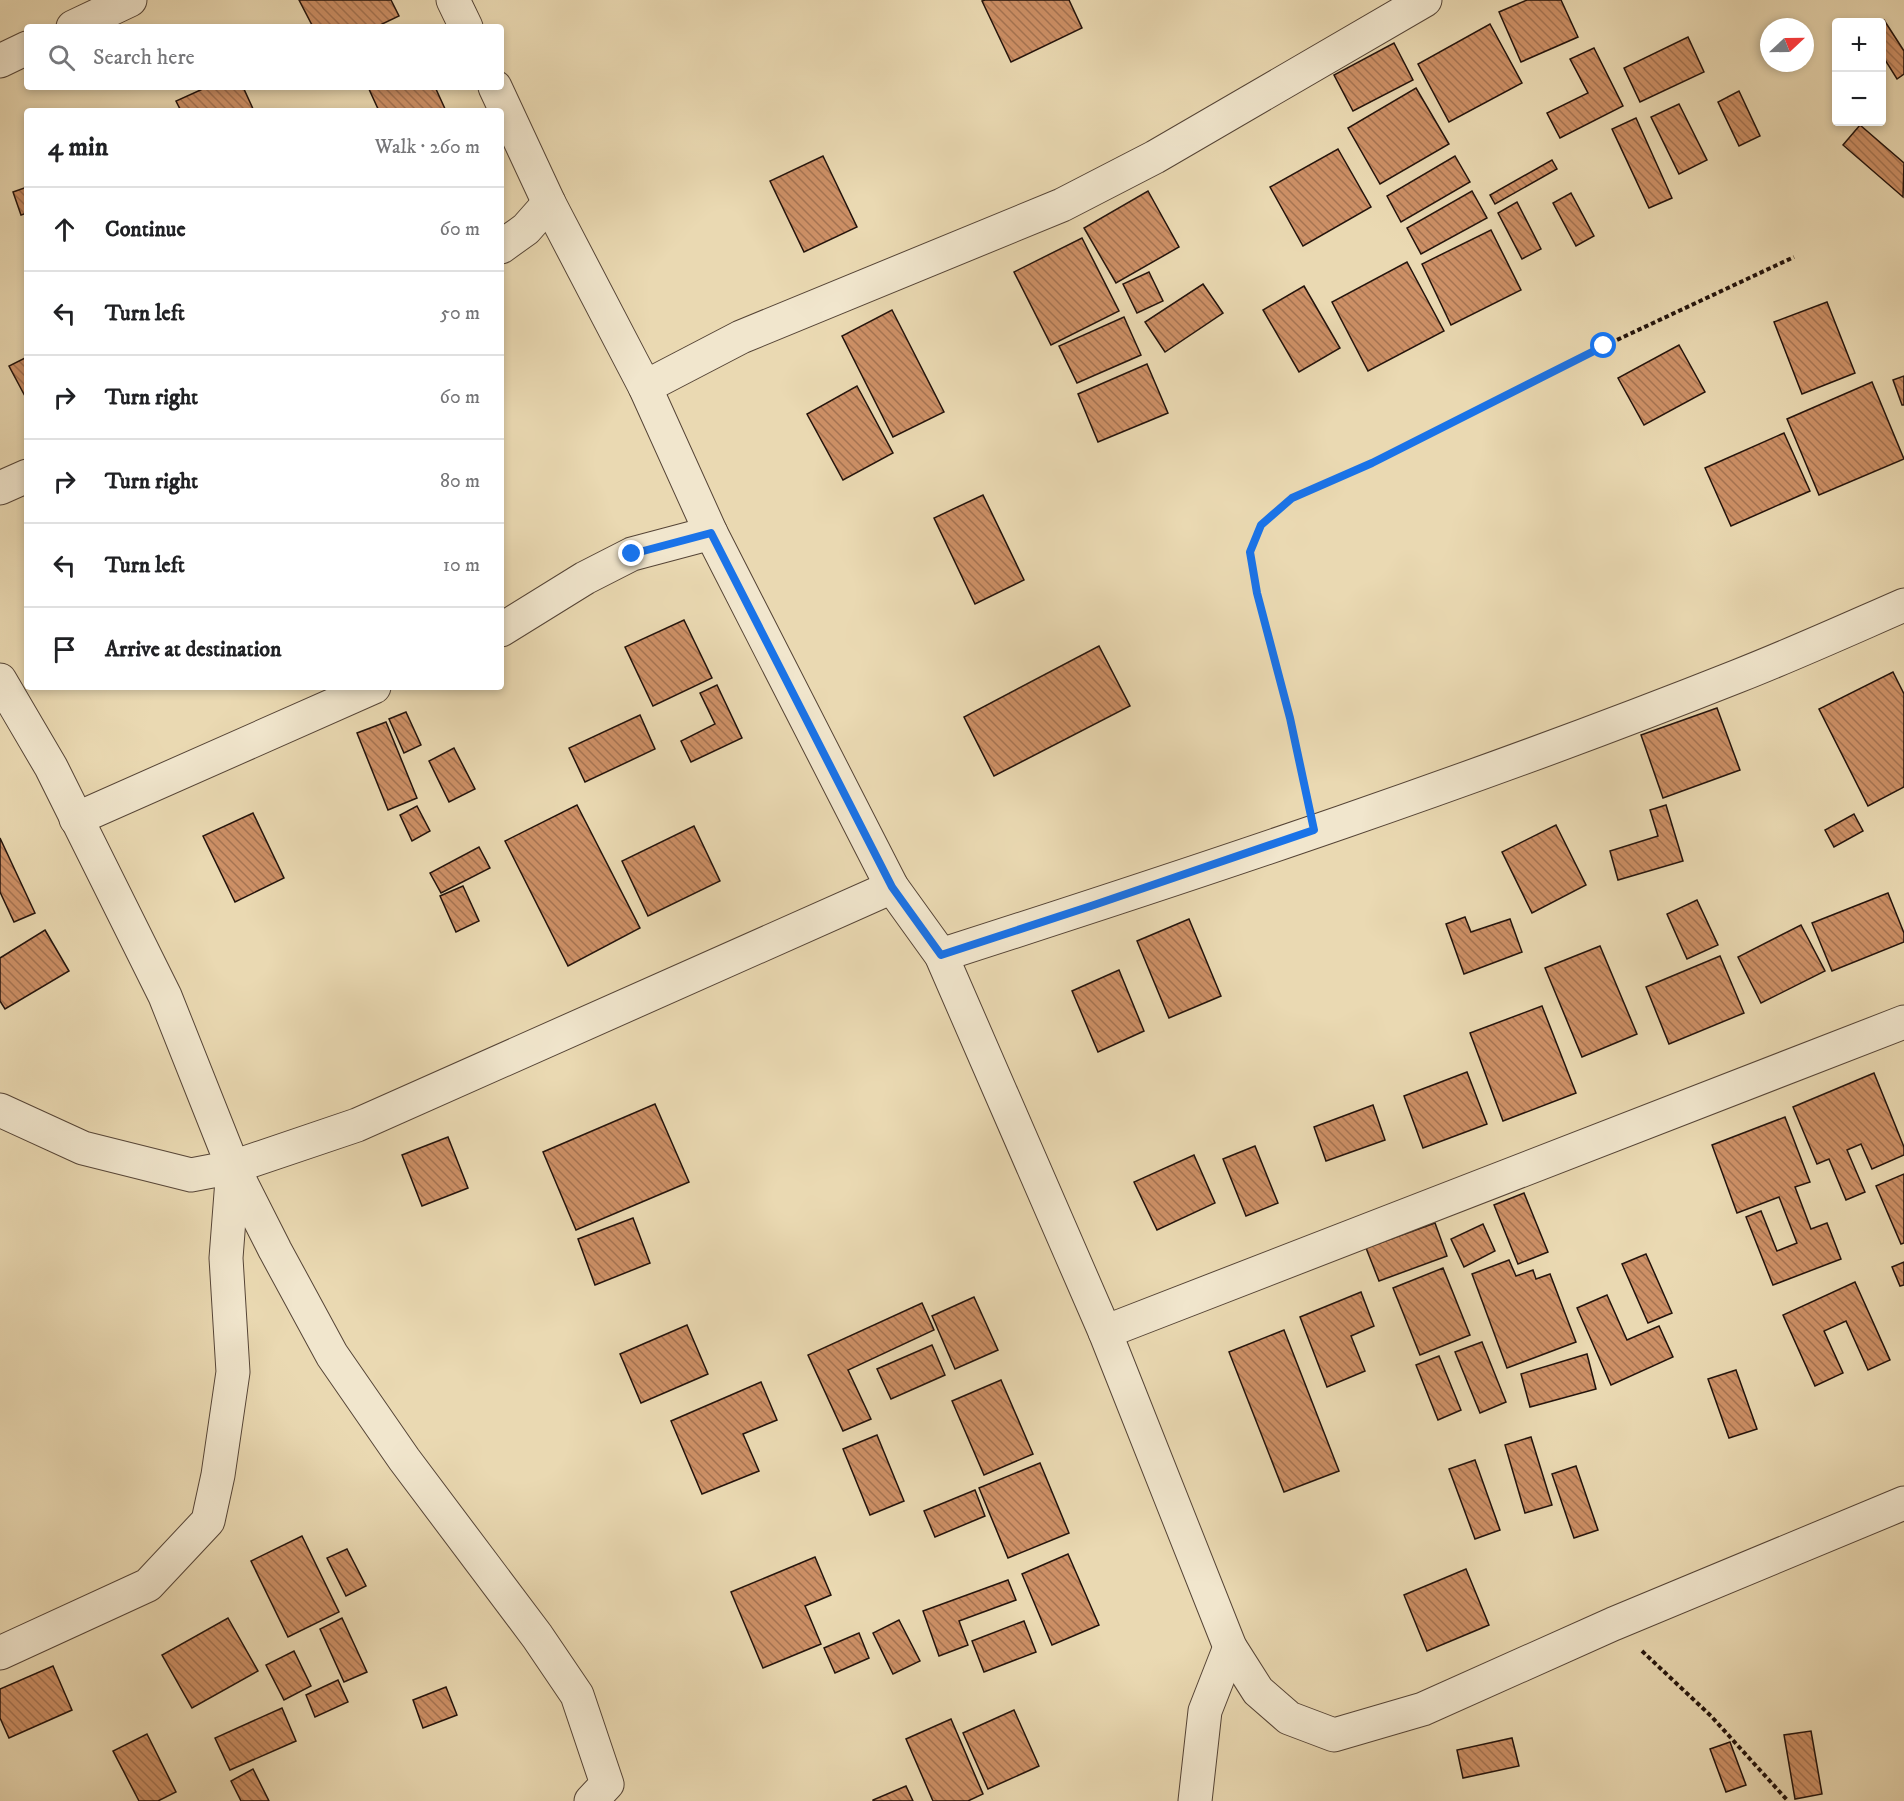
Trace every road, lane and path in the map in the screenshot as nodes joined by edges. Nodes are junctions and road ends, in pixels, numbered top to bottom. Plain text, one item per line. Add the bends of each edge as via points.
1 (130, 0) edge
2 (453, 0) edge
3 (1425, 0) edge
4 (79, 24) edge
5 (465, 24) edge
6 (24, 49) edge
7 (0, 61) edge
8 (496, 90) edge
9 (549, 203) junction
10 (504, 245) edge
11 (1794, 257) dead end
12 (645, 387) junction
13 (24, 477) edge
14 (0, 488) edge
15 (711, 533) junction
16 (1904, 605) edge
17 (504, 628) edge
18 (0, 680) edge
19 (367, 690) edge
20 (76, 819) junction
21 (1314, 830) junction
22 (892, 887) junction
23 (941, 955) junction
24 (1904, 1022) edge
25 (0, 1110) edge
26 (233, 1167) junction
27 (1105, 1332) junction
28 (1904, 1503) edge
29 (1612, 1624) junction
30 (1230, 1647) junction
31 (0, 1653) edge
32 (604, 1795) edge
33 (1195, 1801) edge
34 (1788, 1801) edge

1 - 4 street
2 - 5 street
3 - 12 street via 1155,157 1062,205 741,337
6 - 7 street
8 - 9 street
9 - 10 street via 526,229
9 - 12 street
11 - 21 path via 1604,346 1372,463 1292,498 1261,525 1250,552 1257,593
12 - 15 street
13 - 14 street
15 - 17 street via 632,554
15 - 22 street
16 - 21 street via 1741,675 1548,750
18 - 20 street via 51,767
19 - 20 street
20 - 26 street via 165,996
21 - 23 street
22 - 23 street
22 - 26 street via 357,1125
23 - 27 street
24 - 27 street
25 - 26 street via 83,1148 191,1175
26 - 31 street via 226,1258 233,1372 208,1521 148,1585
26 - 32 street via 332,1355 578,1695
27 - 30 street
28 - 29 street
29 - 30 street via 1423,1709 1334,1735 1289,1718 1258,1691
29 - 34 path via 1711,1716
30 - 33 street via 1205,1711

